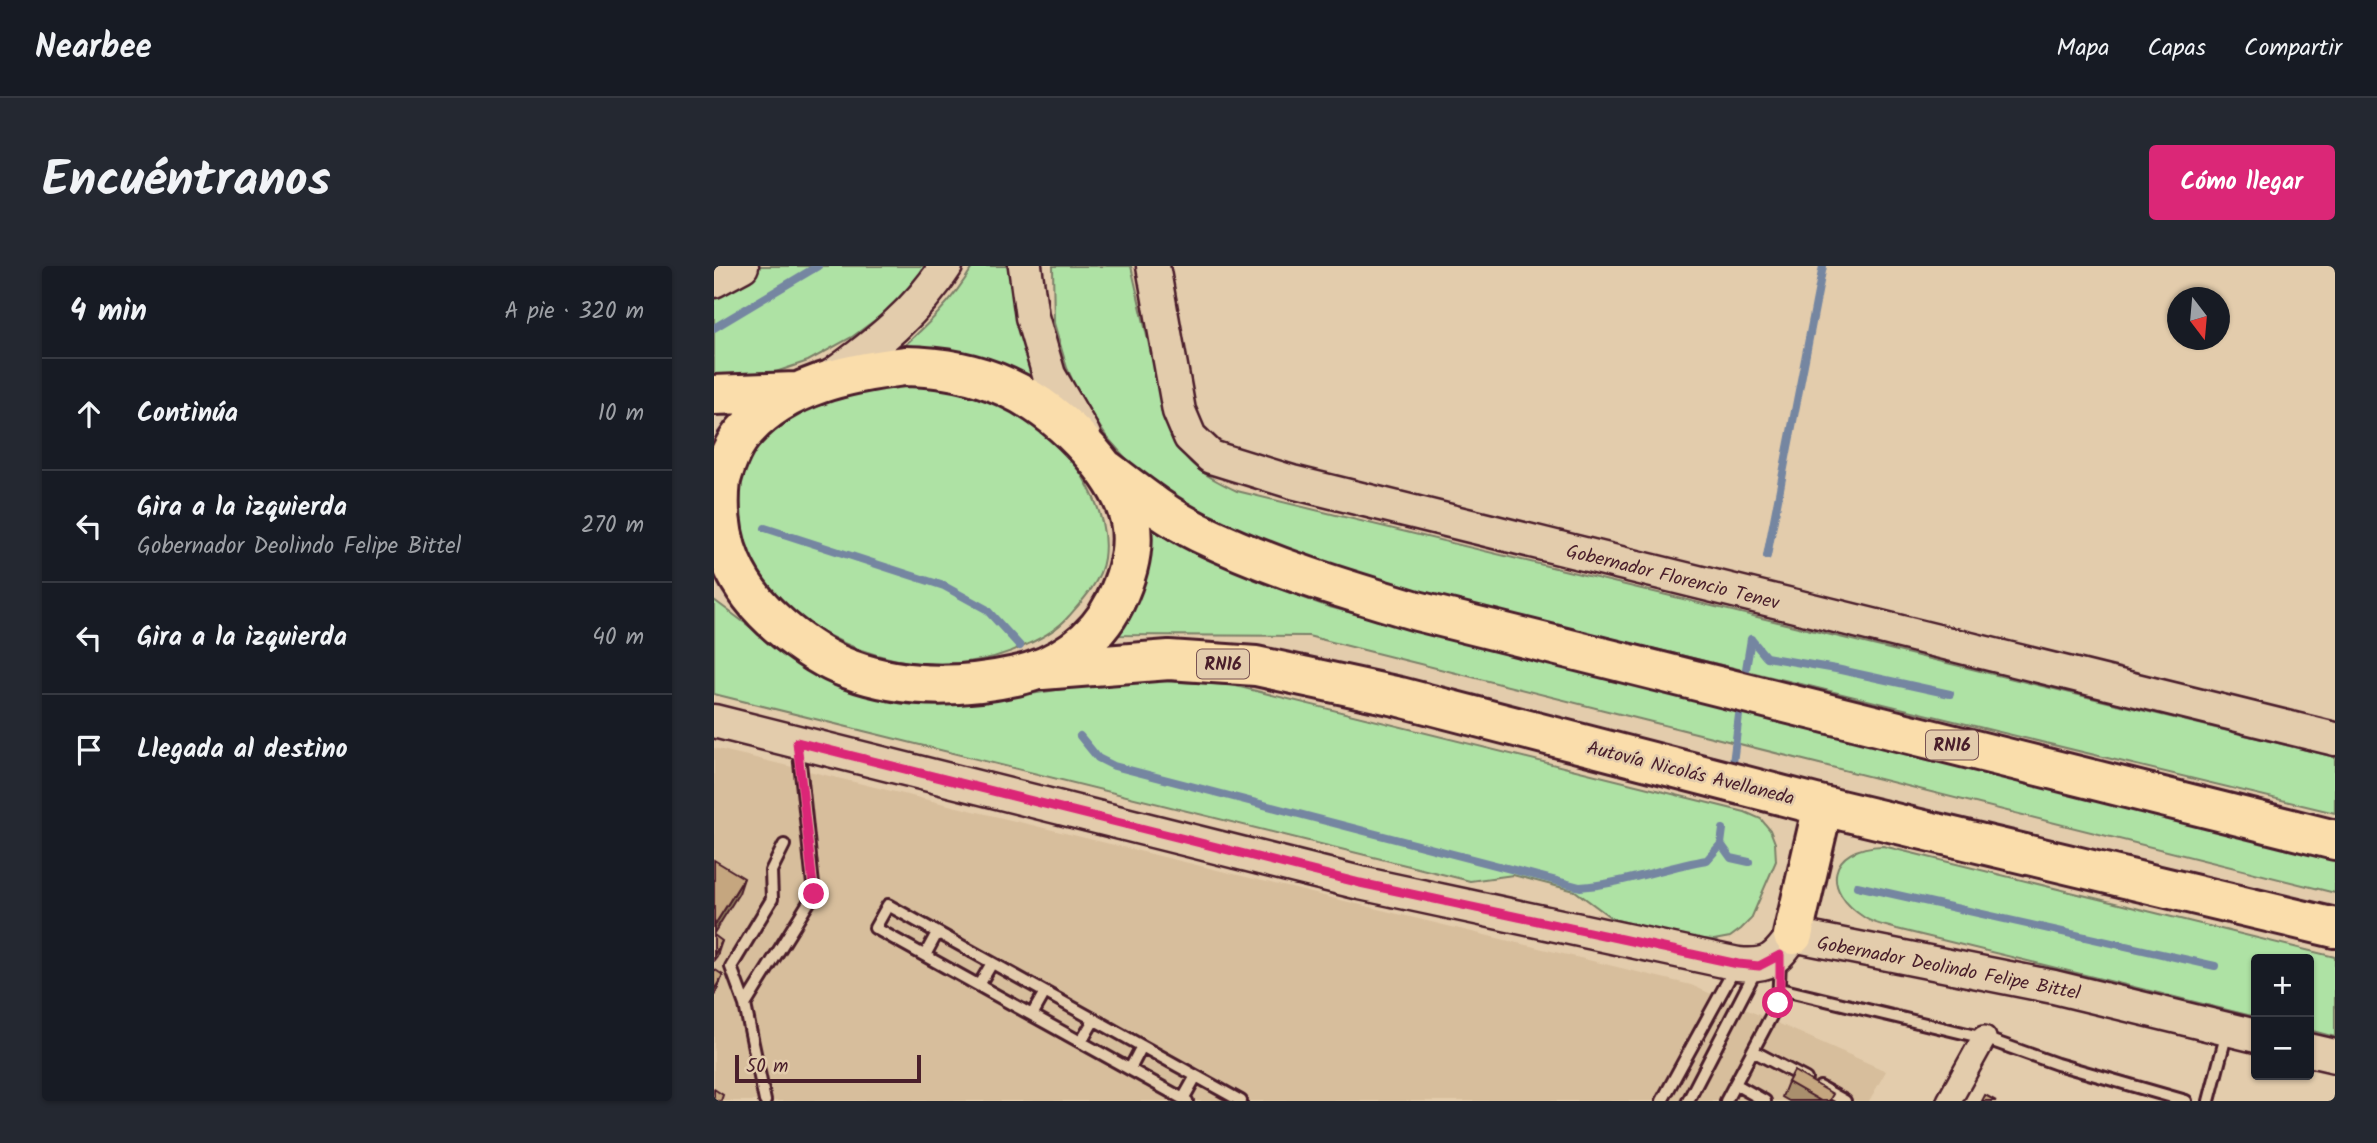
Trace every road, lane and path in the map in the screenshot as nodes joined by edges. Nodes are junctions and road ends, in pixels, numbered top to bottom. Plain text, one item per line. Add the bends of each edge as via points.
1 (742, 266) edge
2 (946, 266) edge
3 (1025, 266) edge
4 (1153, 266) edge
5 (714, 281) edge
6 (811, 387) junction
7 (714, 395) edge
8 (1103, 465) junction
9 (714, 579) edge
10 (755, 604) junction
11 (1042, 670) junction
12 (714, 721) edge
13 (2335, 739) edge
14 (797, 742) junction
15 (1823, 806) junction
16 (2335, 841) edge
17 (784, 845) dead end
18 (2335, 928) edge
19 (937, 933) junction
20 (925, 955) junction
21 (1767, 955) junction
22 (992, 963) junction
23 (979, 985) junction
24 (1780, 989) junction
25 (1045, 992) junction
26 (745, 1005) junction
27 (1032, 1015) junction
28 (1094, 1020) junction
29 (2242, 1033) edge
30 (1983, 1038) junction
31 (1082, 1042) junction
32 (1142, 1046) junction
33 (2314, 1050) edge
34 (1753, 1051) junction
35 (2335, 1056) edge
36 (1130, 1069) junction
37 (1195, 1076) junction
38 (1735, 1084) junction
39 (1185, 1100) edge
40 (765, 1101) edge
41 (1241, 1101) edge
42 (1662, 1101) edge
43 (1688, 1101) edge
44 (1726, 1101) edge
45 (1765, 1101) edge
46 (1844, 1101) edge
47 (1949, 1101) edge
48 (2186, 1101) edge
49 (2209, 1101) edge

1 - 5 street
2 - 6 street via 934,285 874,346
3 - 8 street via 1032,317 1049,375
4 - 13 street, Gobernador Florencio Tenev via 1179,411 1190,437 1211,457 1292,482
6 - 7 highway, RN16
6 - 8 highway, RN16 via 874,369 959,370 1029,398 1069,427
6 - 10 highway, RN16 via 769,409 742,435 719,488 717,532 724,557
8 - 11 highway, RN16 via 1130,514 1128,573 1103,622 1078,647
8 - 16 highway, RN16 via 1159,509 1199,533 1296,575 1405,608
9 - 10 highway, RN16
10 - 11 highway, RN16 via 802,645 849,669 877,677 953,685
11 - 15 highway, Autovía Nicolás Avellaneda / RN16 via 1169,660 1256,666 1400,697
12 - 14 street, Gobernador Deolindo Felipe Bittel
14 - 21 street, Gobernador Deolindo Felipe Bittel via 1360,883
14 - 26 lane via 814,894
15 - 18 highway, Autovía Nicolás Avellaneda / RN16
15 - 21 highway
17 - 26 lane via 771,871 772,899 731,967
19 - 20 lane
19 - 20 lane via 888,905 875,928
19 - 22 lane
20 - 23 lane
21 - 24 lane
21 - 29 street, Gobernador Deolindo Felipe Bittel via 2054,987
21 - 42 lane
21 - 43 lane
22 - 23 lane
22 - 25 lane
23 - 27 lane
24 - 30 lane
24 - 34 lane via 1778,1003
25 - 27 lane
25 - 28 lane
26 - 40 lane
27 - 31 lane
28 - 31 lane
28 - 32 lane
29 - 49 lane
30 - 47 street
30 - 48 lane
31 - 36 lane
32 - 36 lane
32 - 37 lane
33 - 35 street
34 - 38 lane
34 - 46 lane
36 - 39 lane
37 - 39 lane
37 - 41 lane
38 - 44 lane
38 - 45 lane

